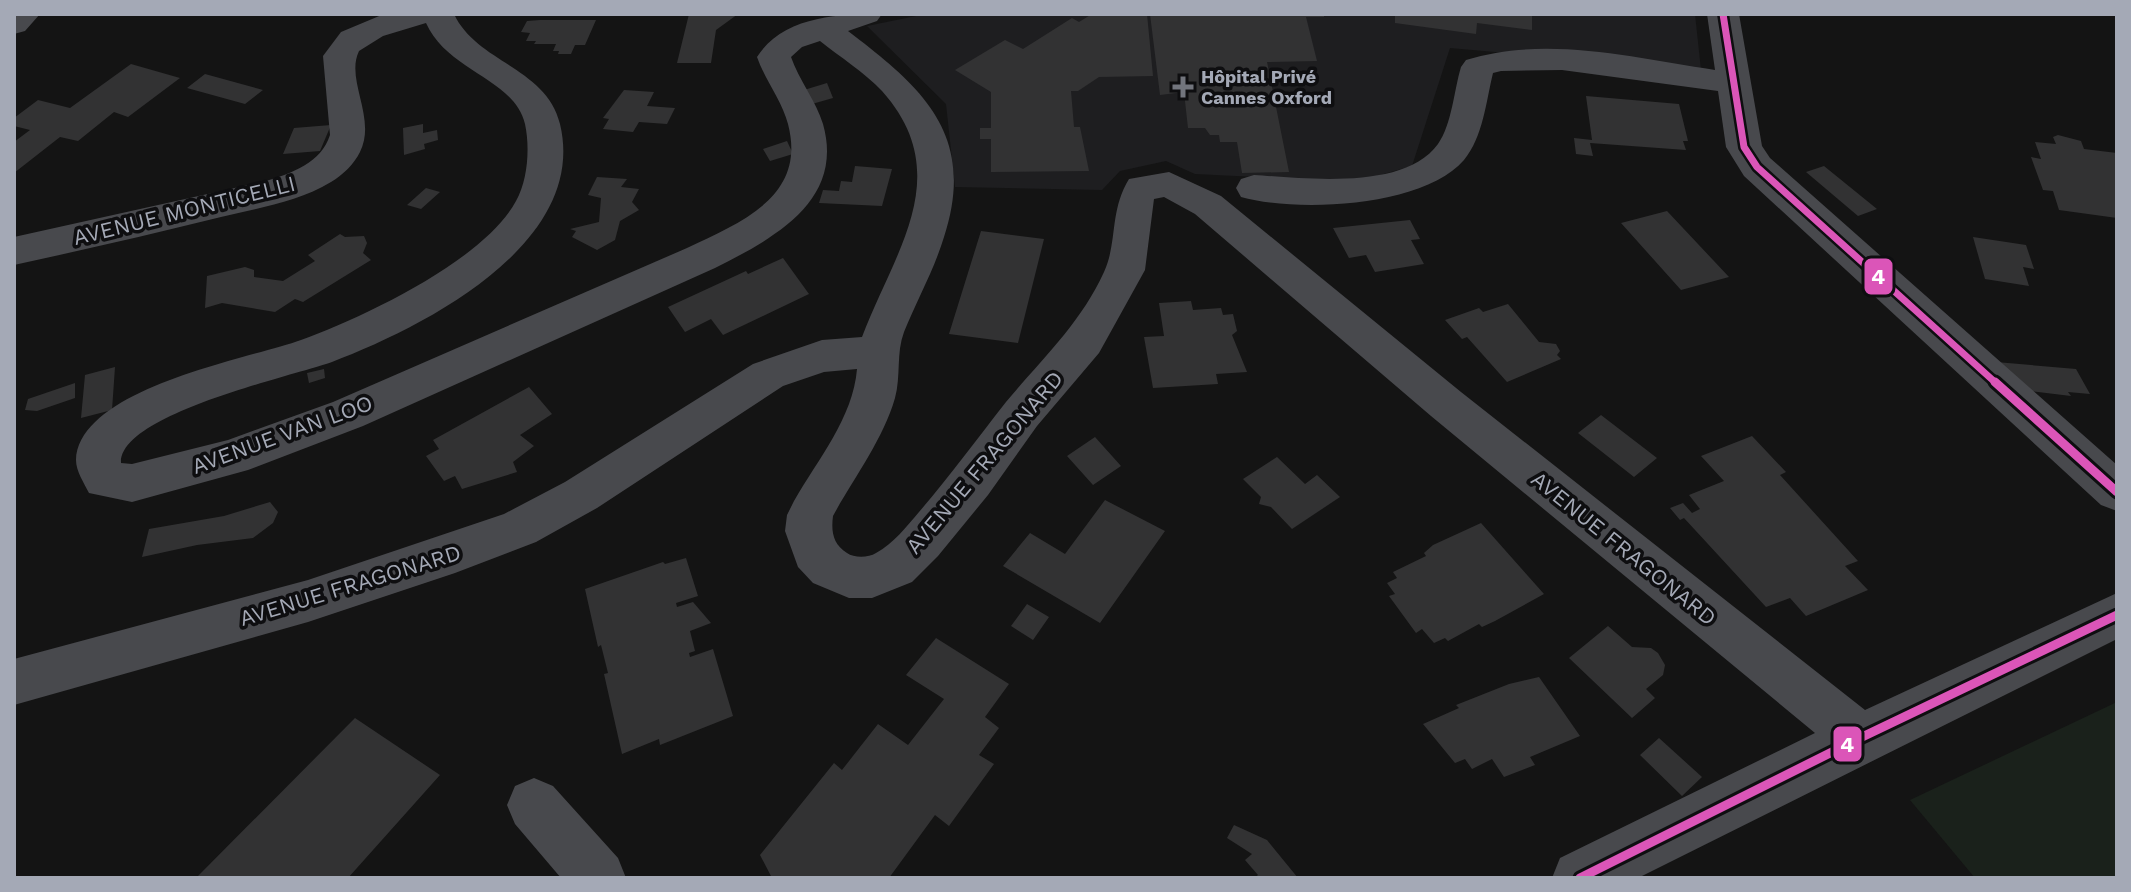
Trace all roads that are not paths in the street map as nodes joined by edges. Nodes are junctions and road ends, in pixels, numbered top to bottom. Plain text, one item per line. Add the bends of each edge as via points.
1 (24, 14) edge
2 (423, 14) edge
3 (438, 14) edge
4 (866, 14) edge
5 (1723, 14) edge
6 (14, 24) edge
7 (824, 28) junction
8 (1733, 83) junction
9 (1254, 188) dead end
10 (14, 251) edge
11 (876, 351) junction
12 (2117, 492) edge
13 (2117, 615) edge
14 (14, 682) edge
15 (1860, 738) junction
16 (534, 805) dead end
17 (598, 878) edge
18 (1580, 878) edge

1 - 6 street
2 - 10 street, AVENUE MONTICELLI via 358,36 342,48 338,63 349,138 332,164 256,196
3 - 7 street, AVENUE VAN LOO via 450,39 537,103 545,154 531,210 496,248 387,320 319,350 204,385 140,413 105,441 96,456 105,480 132,483 232,457 348,414 754,232 805,184 810,157 806,124 774,57 790,40
4 - 7 street, AVENUE VAN LOO
5 - 8 street
7 - 11 street via 894,83 915,109 937,170 932,225
8 - 9 street via 1541,58 1489,60 1478,67 1454,148 1424,173 1351,190
8 - 12 street via 1744,147 1757,167
11 - 14 street, AVENUE FRAGONARD via 822,356 768,375 581,495 520,528 455,553 308,601
11 - 15 street, AVENUE FRAGONARD via 873,400 810,515 808,531 815,553 849,577 872,577 895,567 922,542 1084,342 1125,270 1142,188 1181,188
13 - 15 street
15 - 18 street
16 - 17 street

